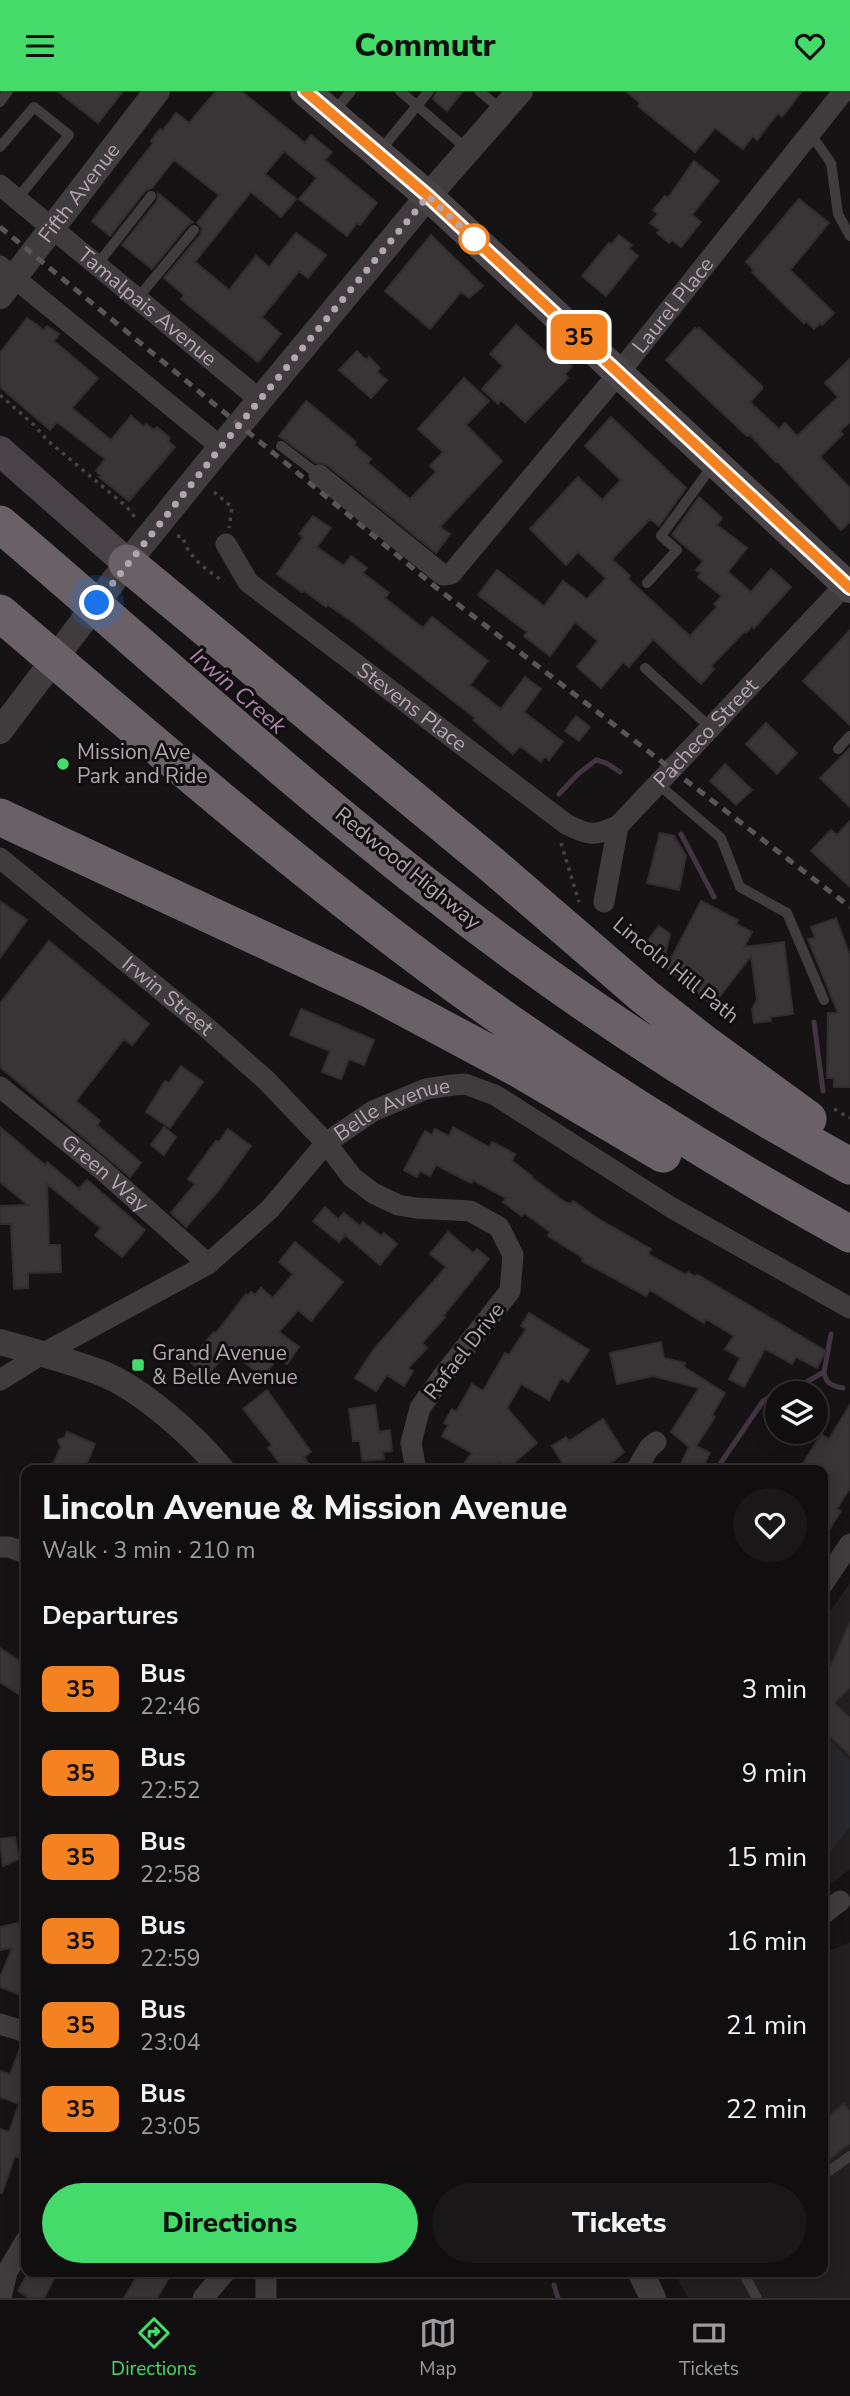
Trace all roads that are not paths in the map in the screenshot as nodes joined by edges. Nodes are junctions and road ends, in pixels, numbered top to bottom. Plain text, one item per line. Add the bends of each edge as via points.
1 (8, 91) edge
2 (157, 91) edge
3 (305, 91) edge
4 (351, 91) edge
5 (400, 91) edge
6 (429, 91) edge
7 (479, 91) edge
8 (844, 91) edge
9 (0, 101) edge
10 (512, 101) edge
11 (417, 106) junction
12 (332, 114) junction
13 (810, 133) junction
14 (0, 148) edge
15 (468, 150) junction
16 (379, 153) junction
17 (0, 185) edge
18 (150, 196) dead end
19 (428, 196) junction
20 (17, 199) junction
21 (52, 228) junction
22 (194, 230) dead end
23 (850, 236) edge
24 (97, 265) junction
25 (5, 280) edge
26 (137, 299) junction
27 (618, 374) junction
28 (260, 400) junction
29 (281, 446) dead end
30 (221, 447) junction
31 (0, 451) edge
32 (715, 463) junction
33 (319, 475) joint
34 (0, 524) edge
35 (226, 544) road end
36 (127, 563) junction
37 (647, 583) dead end
38 (848, 586) edge
39 (0, 613) edge
40 (645, 668) dead end
41 (711, 729) junction
42 (0, 731) edge
43 (850, 736) edge
44 (838, 749) dead end
45 (658, 784) junction
46 (0, 817) edge
47 (618, 826) junction
48 (0, 858) edge
49 (604, 902) dead end
50 (824, 1000) dead end
51 (0, 1087) edge
52 (326, 1143) junction
53 (850, 1152) edge
54 (850, 1166) edge
55 (850, 1235) edge
56 (208, 1264) junction
57 (850, 1308) edge
58 (0, 1342) edge
59 (42, 1354) junction
60 (0, 1380) edge
61 (656, 1442) dead end
62 (218, 1465) edge
63 (415, 1465) edge
64 (639, 1465) edge
65 (850, 1544) edge
66 (0, 1547) edge
67 (21, 1551) edge
68 (828, 1576) edge
69 (840, 1901) dead end
70 (828, 1910) edge
71 (0, 2024) edge
72 (21, 2030) edge
73 (850, 2156) edge
74 (828, 2172) edge
75 (21, 2248) edge
76 (221, 2277) edge
77 (266, 2277) edge
78 (645, 2277) edge
79 (745, 2277) edge
80 (1, 2298) edge
81 (202, 2298) edge
82 (266, 2298) edge
83 (653, 2298) edge
84 (757, 2298) edge

1 - 9 lane
2 - 21 street, Fifth Avenue
3 - 12 main road
4 - 12 lane
5 - 11 lane
6 - 11 lane
7 - 10 lane
8 - 13 street, Laurel Place
10 - 15 street
11 - 15 lane
11 - 16 lane
12 - 16 main road
13 - 23 lane via 831,163 838,214
13 - 27 street, Laurel Place
14 - 20 lane via 34,107 69,135
15 - 19 street
16 - 19 main road
17 - 20 street, Tamalpais Avenue
18 - 24 lane
19 - 27 main road
19 - 28 street
20 - 21 street, Tamalpais Avenue
21 - 24 street, Tamalpais Avenue
21 - 25 street, Fifth Avenue
22 - 26 lane
24 - 26 street, Tamalpais Avenue
25 - 30 street
26 - 28 street, Tamalpais Avenue
27 - 32 main road
27 - 33 street, Laurel Place via 451,574 443,575
28 - 30 street
29 - 33 lane
30 - 36 street
31 - 36 main road
32 - 37 lane via 661,536 677,550
32 - 38 main road
34 - 54 highway, Redwood Highway via 427,886 558,983 692,1073
35 - 47 street, Stevens Place via 248,582 566,824 582,833 598,834
36 - 42 street
36 - 53 highway via 644,996
38 - 41 street, Pacheco Street
39 - 55 highway via 320,881 516,1028 651,1117
40 - 41 lane
41 - 45 street, Pacheco Street
43 - 44 lane
45 - 47 street, Pacheco Street
45 - 50 lane via 720,838 740,887 787,913
46 - 55 highway via 369,989 671,1158
47 - 49 street
48 - 52 street, Irwin Street via 207,1028 266,1080
51 - 56 street, Green Way
52 - 56 street, Belle Avenue via 270,1209
52 - 57 street, Belle Avenue via 373,1111 426,1089 465,1084 480,1088 672,1208
52 - 63 street, Rafael Drive via 352,1177 373,1193 398,1205 470,1211 499,1227 513,1255 510,1291 421,1408 411,1443
56 - 59 street, Belle Avenue
58 - 59 street
59 - 60 street, Belle Avenue
59 - 62 street via 124,1385 176,1423
61 - 64 street
65 - 68 street
66 - 67 street
69 - 70 street
71 - 72 street
73 - 74 lane
75 - 80 street via 7,2272
76 - 81 street
77 - 82 street
78 - 83 street
79 - 84 lane

